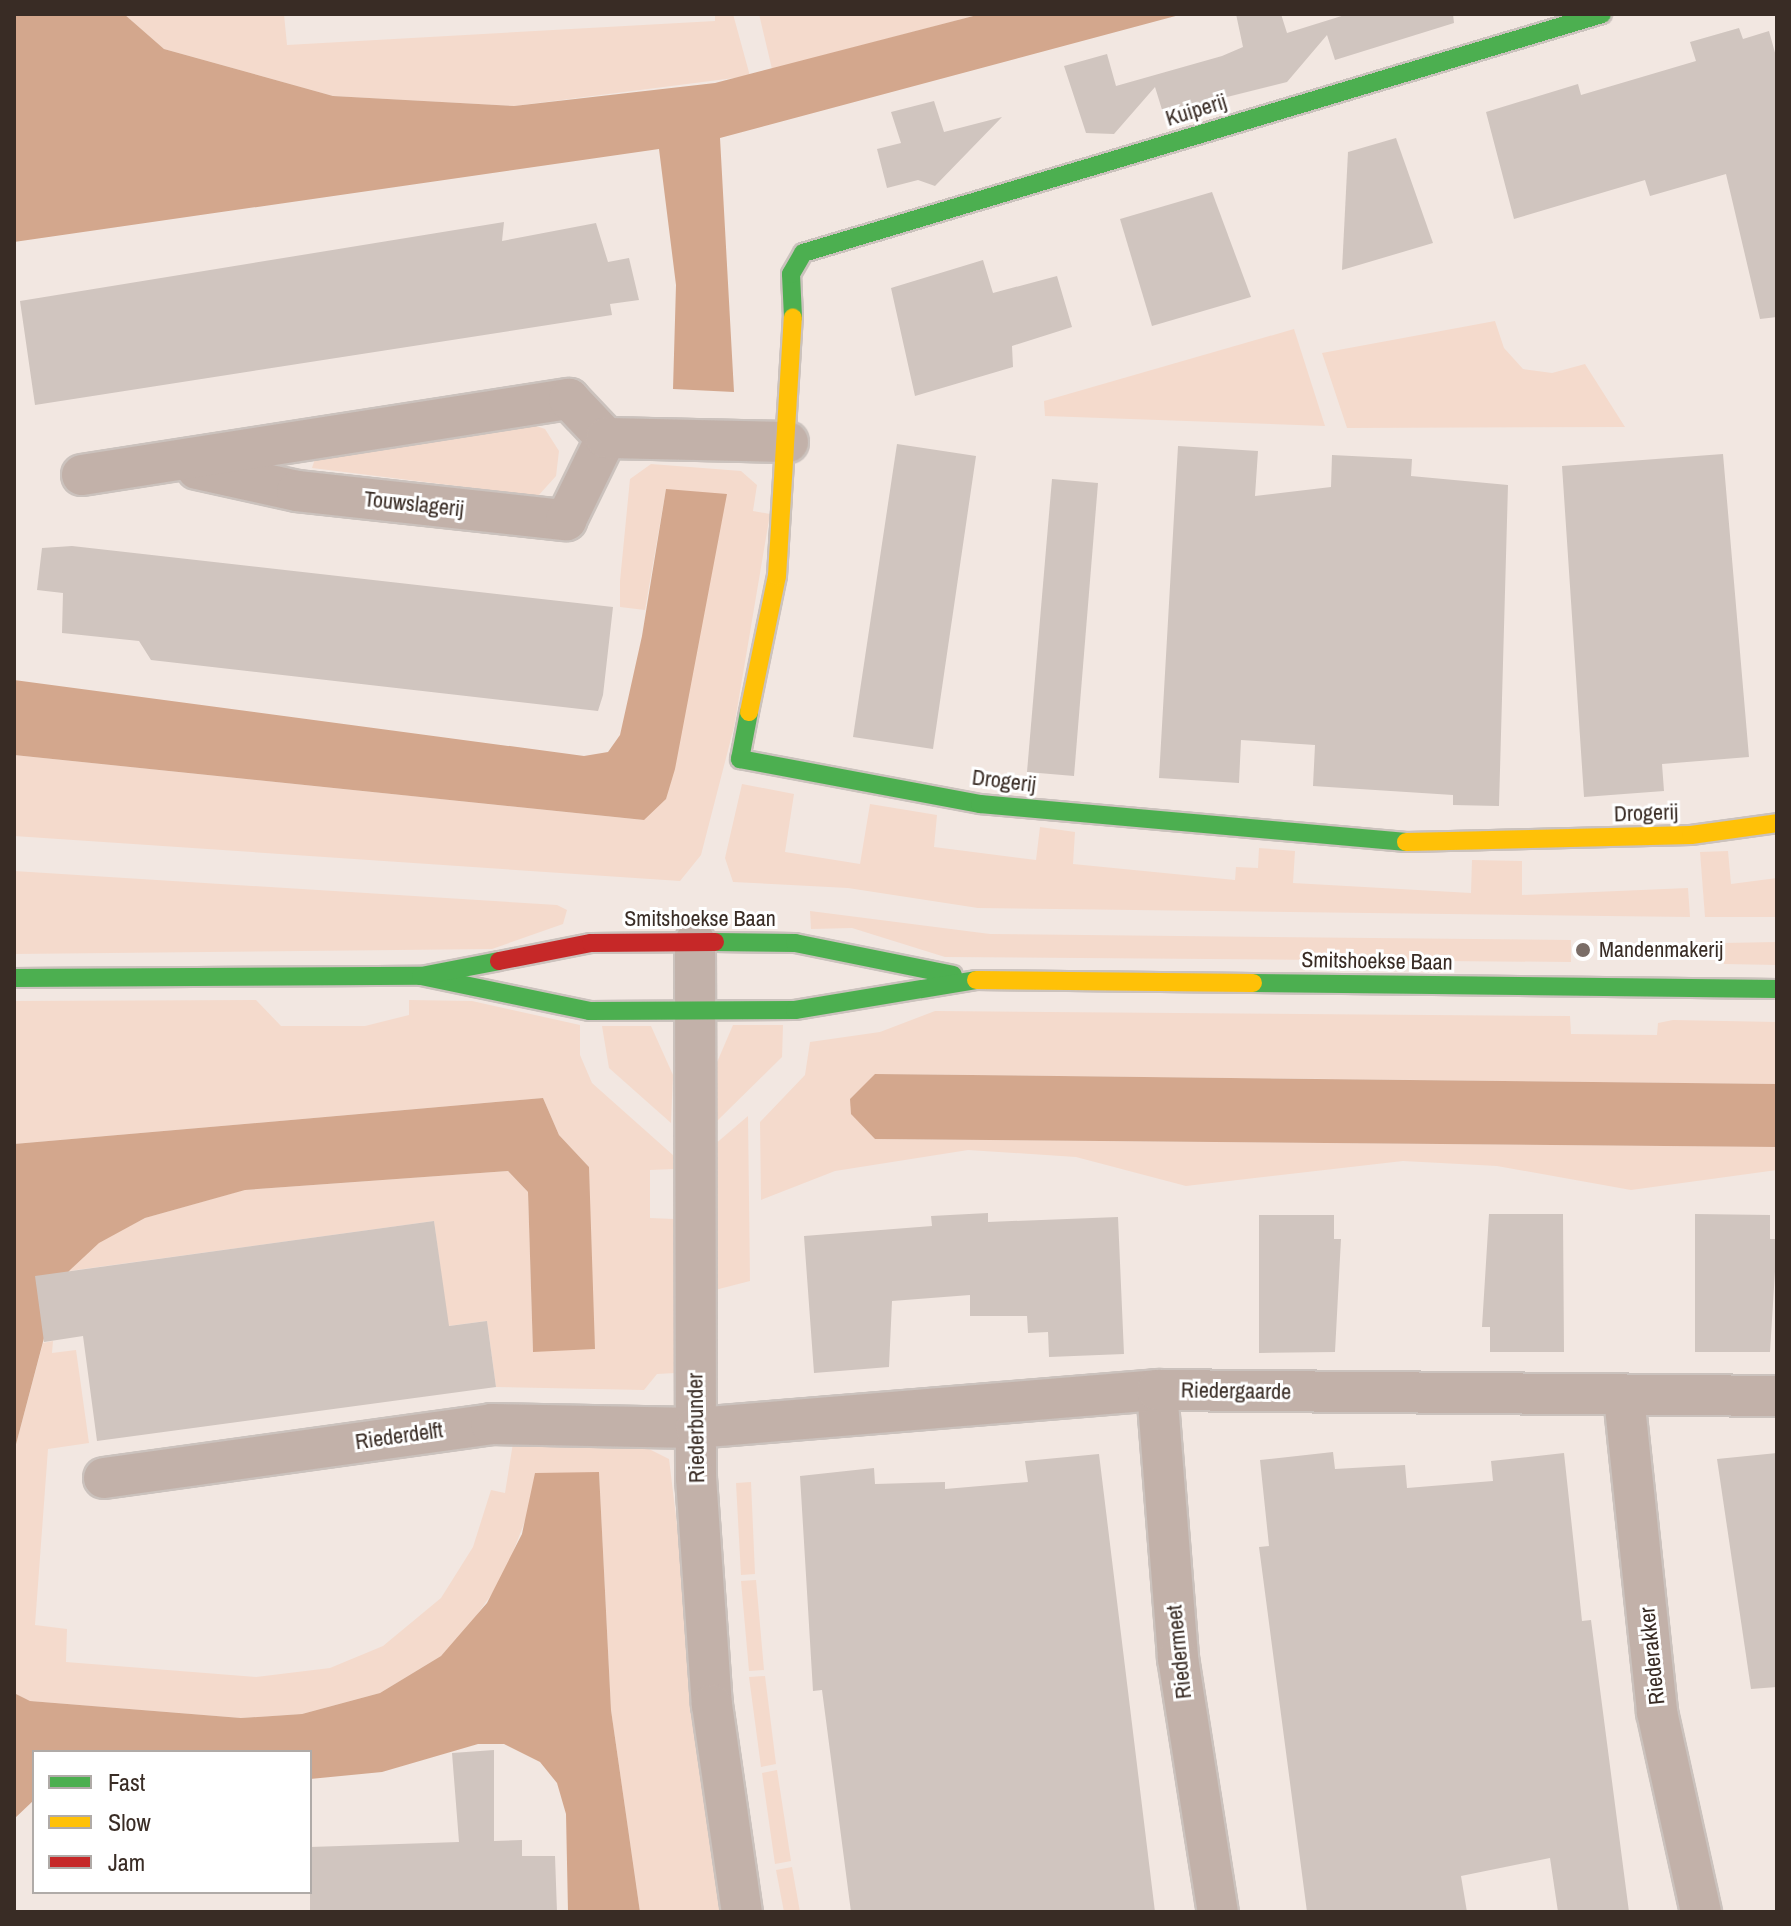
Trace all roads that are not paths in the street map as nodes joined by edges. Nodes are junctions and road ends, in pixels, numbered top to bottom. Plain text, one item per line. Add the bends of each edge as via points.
1 (1602, 14) edge
2 (803, 253) joint
3 (606, 438) junction
4 (788, 442) junction
5 (175, 464) junction
6 (82, 475) dead end
7 (1777, 823) edge
8 (695, 942) junction
9 (421, 976) junction
10 (14, 978) edge
11 (979, 980) junction
12 (1776, 989) edge
13 (695, 1010) junction
14 (1157, 1390) junction
15 (1777, 1396) edge
16 (1624, 1397) junction
17 (696, 1428) junction
18 (104, 1478) dead end
19 (742, 1912) edge
20 (1218, 1912) edge
21 (1701, 1912) edge

1 - 2 street, Kuiperij
2 - 4 street, Drogerij via 791,274
3 - 4 street
3 - 5 street, Touwslagerij via 569,399
3 - 5 street, Touwslagerij via 566,520 297,491
4 - 7 street, Drogerij via 777,576 740,759 980,804 1434,845 1691,835
5 - 6 street, Touwslagerij
8 - 9 street, Smitshoekse Baan via 591,943
8 - 11 street, Smitshoekse Baan via 795,943
8 - 13 street, Riederbunder
9 - 10 street, Smitshoekse Baan
9 - 13 street, Smitshoekse Baan via 590,1011
11 - 12 street, Smitshoekse Baan
11 - 13 street, Smitshoekse Baan via 795,1010
13 - 17 street, Riederbunder
14 - 16 street, Riedergaarde
14 - 17 street, Riedergaarde
14 - 20 street, Riedermeet via 1178,1658
15 - 16 street, Riedergaarde
16 - 21 street, Riederakker via 1657,1712
17 - 18 street, Riederdelft via 491,1424
17 - 19 street, Riederbunder via 712,1705

